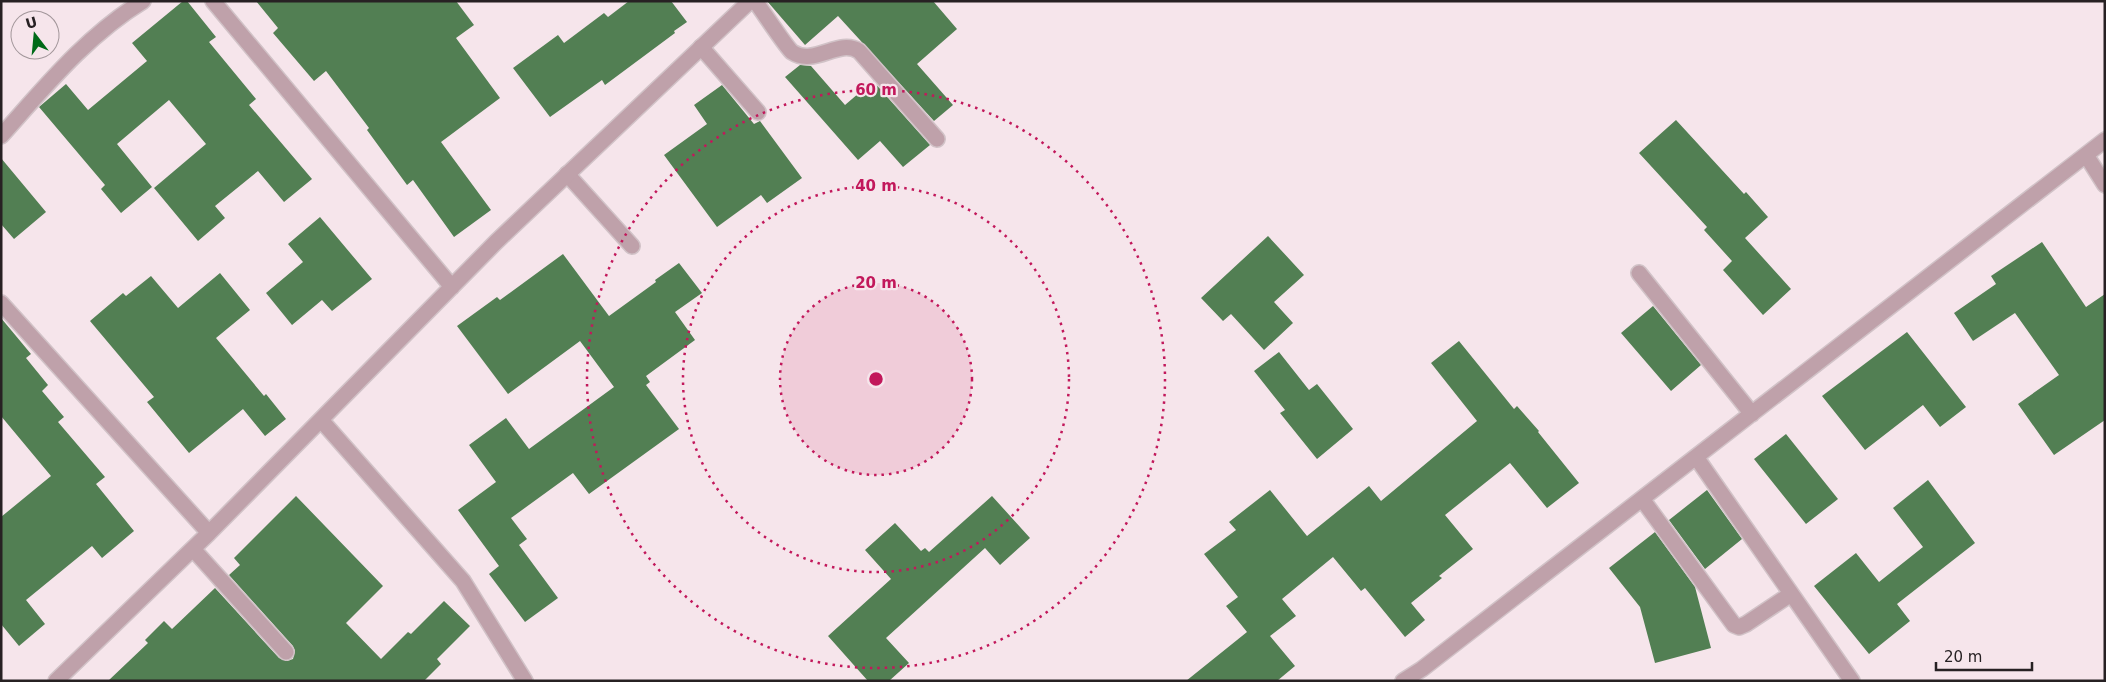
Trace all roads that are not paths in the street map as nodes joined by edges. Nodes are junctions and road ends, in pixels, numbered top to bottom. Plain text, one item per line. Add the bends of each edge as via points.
1 (143, 1) edge
2 (213, 1) edge
3 (750, 1) edge
4 (755, 1) edge
5 (701, 47) junction
6 (758, 112) dead end
7 (1, 136) edge
8 (937, 139) dead end
9 (2105, 140) edge
10 (2086, 155) junction
11 (567, 174) junction
12 (2105, 185) edge
13 (632, 246) dead end
14 (1639, 273) dead end
15 (452, 287) junction
16 (1, 303) edge
17 (1752, 414) junction
18 (321, 420) junction
19 (1696, 457) junction
20 (1642, 499) junction
21 (209, 533) junction
22 (193, 548) junction
23 (1791, 594) junction
24 (286, 652) dead end
25 (56, 681) edge
26 (525, 681) edge
27 (1404, 681) edge
28 (1852, 681) edge

1 - 7 street via 122,14 61,69
2 - 15 street
3 - 5 street
4 - 8 street via 792,52 813,57 852,46 859,51
5 - 6 street
5 - 11 street
9 - 10 street
10 - 12 street
10 - 17 street
11 - 13 street
11 - 15 street
14 - 17 street
15 - 18 street
16 - 21 street
17 - 19 street
18 - 21 street
18 - 26 street via 463,581
19 - 20 street
19 - 23 street
20 - 23 street via 1734,625 1746,624
20 - 27 street
21 - 22 street
22 - 24 street
22 - 25 street
23 - 28 street

